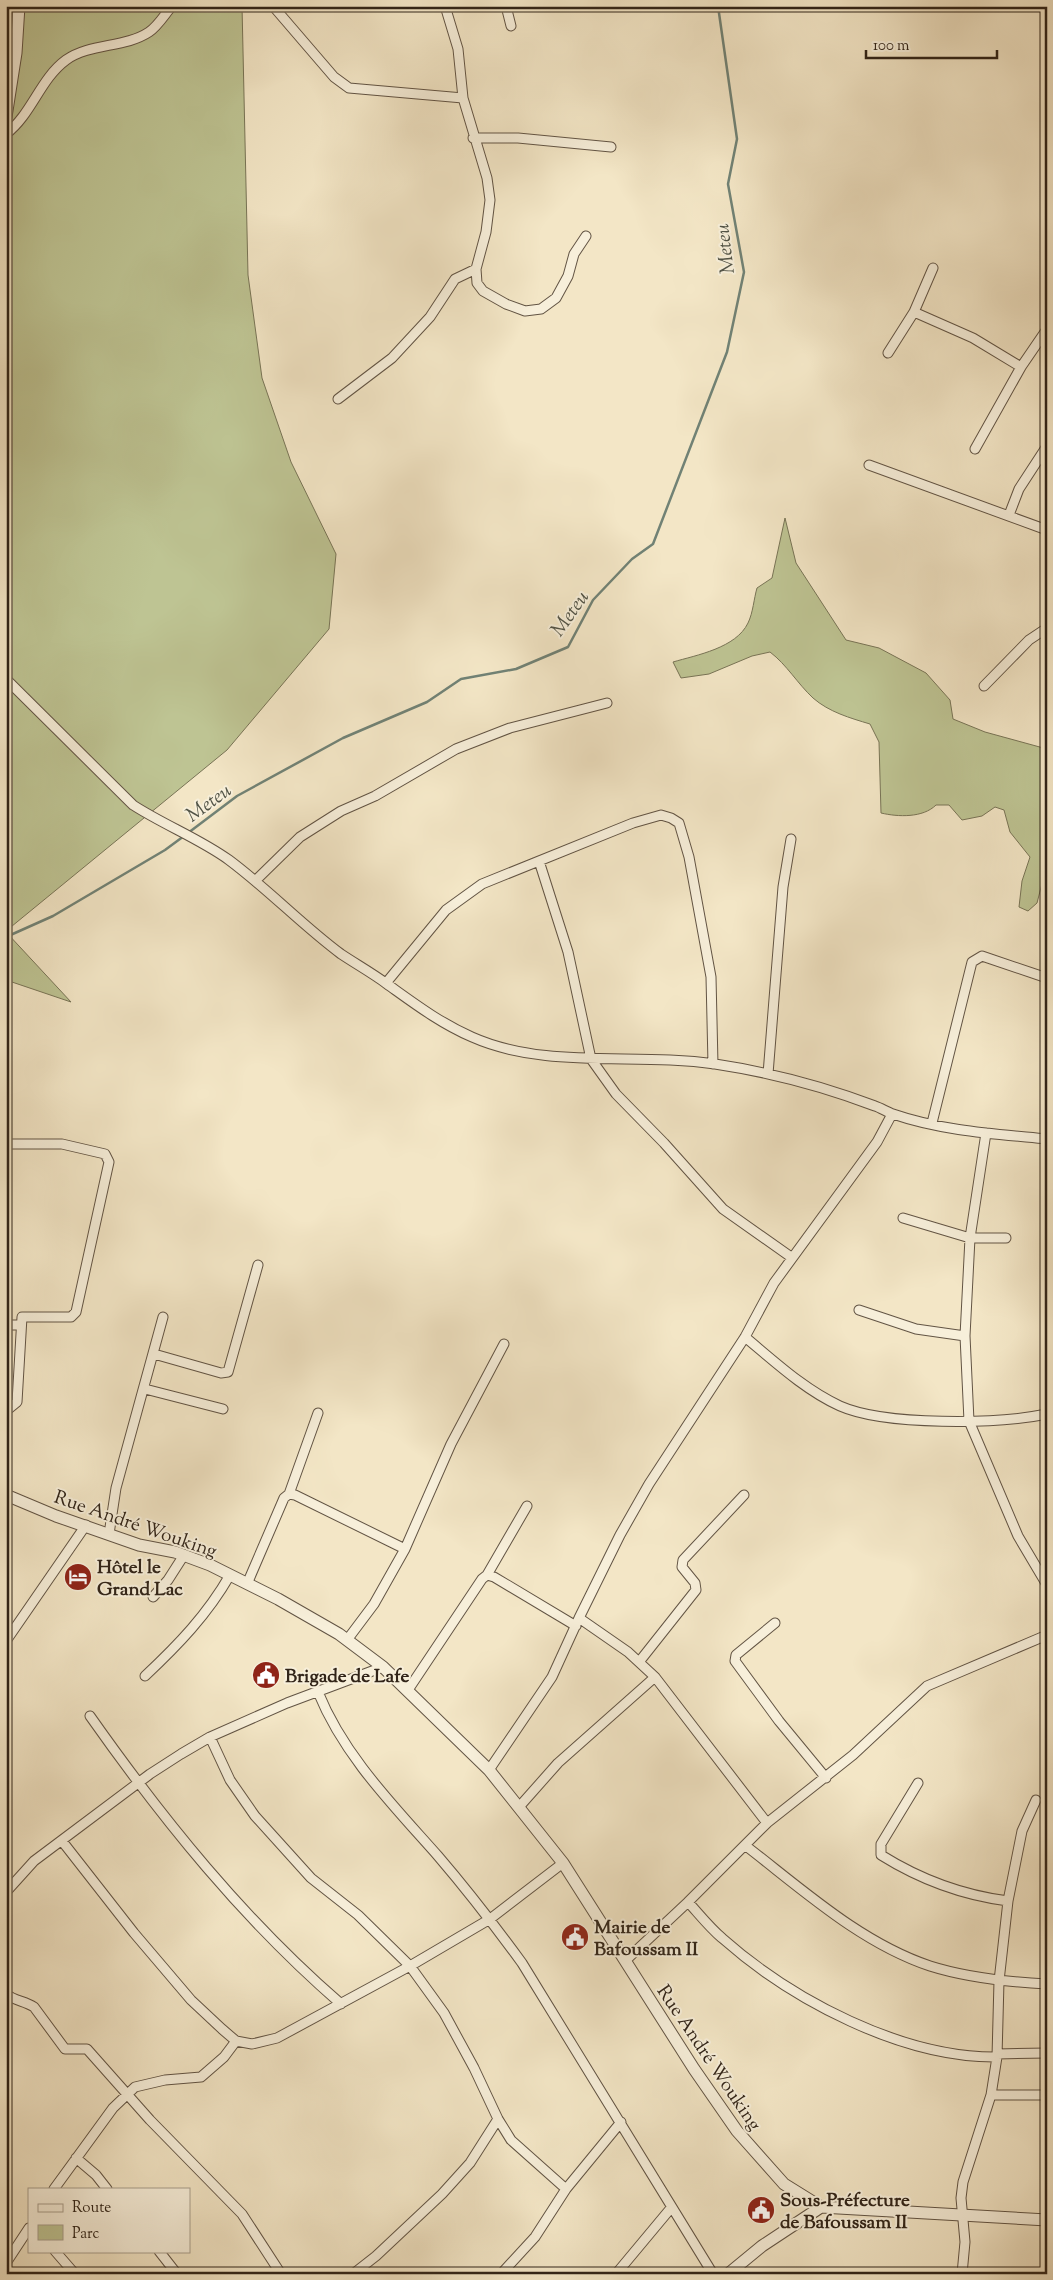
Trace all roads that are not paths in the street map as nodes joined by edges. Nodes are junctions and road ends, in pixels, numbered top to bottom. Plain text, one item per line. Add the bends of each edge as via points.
1 (19, 6) edge
2 (172, 6) edge
3 (273, 6) edge
4 (445, 6) edge
5 (506, 6) edge
6 (511, 26) dead end
7 (463, 98) junction
8 (6, 117) edge
9 (6, 134) edge
10 (474, 138) junction
11 (611, 148) dead end
12 (586, 236) dead end
13 (933, 268) dead end
14 (476, 269) junction
15 (914, 312) junction
16 (1047, 328) edge
17 (888, 353) dead end
18 (1021, 367) junction
19 (338, 399) dead end
20 (1047, 446) edge
21 (975, 449) dead end
22 (869, 465) dead end
23 (1009, 516) junction
24 (1047, 530) edge
25 (1047, 628) edge
26 (6, 679) edge
27 (984, 686) dead end
28 (607, 704) dead end
29 (791, 839) dead end
30 (539, 861) junction
31 (254, 881) junction
32 (1047, 978) edge
33 (386, 983) junction
34 (591, 1059) junction
35 (714, 1064) junction
36 (768, 1074) junction
37 (892, 1114) junction
38 (932, 1123) junction
39 (986, 1133) junction
40 (1047, 1139) edge
41 (6, 1144) edge
42 (902, 1218) dead end
43 (970, 1238) junction
44 (1006, 1238) dead end
45 (790, 1257) junction
46 (258, 1265) dead end
47 (859, 1310) dead end
48 (163, 1317) dead end
49 (6, 1324) edge
50 (21, 1325) junction
51 (965, 1336) junction
52 (745, 1337) junction
53 (504, 1344) dead end
54 (154, 1354) junction
55 (144, 1389) junction
56 (223, 1409) dead end
57 (6, 1411) edge
58 (318, 1413) dead end
59 (1047, 1414) edge
60 (969, 1421) junction
61 (289, 1494) junction
62 (6, 1495) edge
63 (744, 1495) dead end
64 (527, 1506) dead end
65 (86, 1525) junction
66 (109, 1534) junction
67 (405, 1549) junction
68 (184, 1555) junction
69 (230, 1575) junction
70 (487, 1575) junction
71 (247, 1584) junction
72 (1047, 1585) edge
73 (153, 1597) dead end
74 (577, 1622) junction
75 (775, 1623) dead end
76 (1047, 1635) edge
77 (347, 1640) junction
78 (6, 1642) edge
79 (639, 1662) junction
80 (383, 1667) junction
81 (145, 1676) dead end
82 (655, 1677) junction
83 (408, 1690) junction
84 (318, 1692) junction
85 (90, 1716) dead end
86 (210, 1737) junction
87 (489, 1770) junction
88 (826, 1778) junction
89 (918, 1783) dead end
90 (138, 1784) junction
91 (1036, 1800) dead end
92 (519, 1807) junction
93 (767, 1823) junction
94 (62, 1841) junction
95 (746, 1846) junction
96 (562, 1863) junction
97 (6, 1892) edge
98 (1008, 1901) junction
99 (688, 1902) junction
100 (490, 1919) junction
101 (625, 1961) junction
102 (410, 1966) junction
103 (999, 1981) junction
104 (1047, 1984) edge
105 (6, 1994) edge
106 (340, 2004) junction
107 (236, 2040) junction
108 (1047, 2053) edge
109 (997, 2055) junction
110 (127, 2094) junction
111 (991, 2095) junction
112 (1047, 2095) edge
113 (498, 2119) junction
114 (621, 2122) junction
115 (76, 2158) junction
116 (55, 2188) edge
117 (106, 2188) edge
118 (566, 2189) junction
119 (821, 2207) junction
120 (670, 2208) junction
121 (965, 2217) junction
122 (1047, 2220) edge
123 (28, 2230) edge
124 (56, 2252) edge
125 (160, 2252) edge
126 (6, 2263) edge
127 (75, 2274) edge
128 (177, 2274) edge
129 (281, 2274) edge
130 (353, 2274) edge
131 (501, 2274) edge
132 (616, 2274) edge
133 (712, 2274) edge
134 (728, 2274) edge
135 (962, 2274) edge

1 - 8 street via 11,99
2 - 9 street via 151,31 68,59 58,67
3 - 7 street via 334,77 349,88
4 - 7 street via 458,49
5 - 6 street
7 - 10 street
10 - 11 street via 518,138
10 - 14 street via 487,178 490,200
12 - 14 street via 574,254 568,276 556,298 541,309 525,311 483,291 477,283
13 - 15 street
14 - 19 street via 456,279 430,317 392,358
15 - 17 street
15 - 18 street via 973,338
16 - 18 street
18 - 21 street
20 - 23 street via 1019,489
22 - 23 street
23 - 24 street
25 - 27 street via 1029,640
26 - 31 street via 134,805 228,859
28 - 31 street via 510,728 456,749 375,796 341,811 300,838
29 - 36 street via 783,887
30 - 33 street via 482,884 446,910
30 - 34 street via 568,952
30 - 35 street via 661,815 679,823 689,857 711,977
31 - 33 street via 340,953
32 - 38 street via 982,956 972,962
33 - 34 street via 425,1013 504,1049
34 - 35 street via 630,1057
34 - 45 street via 616,1094 723,1209
35 - 36 street
36 - 37 street via 876,1106
37 - 38 street
37 - 45 street via 877,1142
38 - 39 street
39 - 40 street
39 - 43 street
41 - 50 street via 62,1144 105,1154 108,1162 74,1316 24,1316
42 - 43 street
43 - 44 street
43 - 51 street
45 - 52 street
46 - 54 street via 228,1372
47 - 51 street via 916,1329
48 - 54 street
49 - 50 street
50 - 57 street via 17,1402
51 - 60 street
52 - 60 street via 786,1372 840,1406 881,1417
52 - 74 street via 649,1484
53 - 67 street via 451,1444
54 - 55 street
55 - 56 street
55 - 66 street via 116,1488
58 - 61 street
59 - 60 street
60 - 72 street via 1018,1536
61 - 67 street
61 - 71 street via 284,1498
62 - 65 street, Rue André Wouking
63 - 79 street via 683,1560 682,1567 695,1583 696,1590
64 - 70 street
65 - 66 street, Rue André Wouking
65 - 78 street
66 - 68 street, Rue André Wouking
67 - 77 street via 374,1604
68 - 69 street, Rue André Wouking
68 - 73 street
69 - 71 street, Rue André Wouking
69 - 81 street via 214,1603 192,1630
70 - 74 street
70 - 83 street
71 - 77 street, Rue André Wouking
74 - 79 street
74 - 87 street via 552,1677
75 - 88 street via 736,1655 735,1661 778,1722
76 - 88 street via 927,1686
77 - 80 street, Rue André Wouking
79 - 82 street
80 - 83 street, Rue André Wouking
80 - 84 street
82 - 92 street via 558,1763
82 - 93 street
83 - 87 street, Rue André Wouking
84 - 86 street
84 - 100 street via 370,1780
85 - 90 street
86 - 90 street
86 - 102 street via 230,1780 255,1816 311,1878 358,1915
87 - 92 street, Rue André Wouking
88 - 93 street
89 - 98 street via 881,1844 881,1855 928,1882 978,1897
90 - 94 street
90 - 106 street via 263,1932
91 - 98 street via 1022,1830
92 - 96 street, Rue André Wouking
93 - 95 street
94 - 97 street via 34,1861
94 - 107 street via 191,2000
95 - 99 street
95 - 103 street via 876,1942 931,1966
96 - 100 street
96 - 101 street, Rue André Wouking
98 - 103 street
99 - 101 street
99 - 109 street via 722,1938 767,1973 821,2008 858,2025 952,2054
100 - 102 street
100 - 114 street via 522,1963
101 - 119 street, Rue André Wouking via 737,2131 784,2184
102 - 106 street
102 - 113 street via 444,2013
103 - 104 street
103 - 109 street
105 - 110 street via 34,2007 65,2049 87,2049
106 - 107 street via 264,2042 252,2044
107 - 110 street via 224,2057 201,2077 148,2083
108 - 109 street
109 - 111 street
110 - 115 street
110 - 129 street via 242,2214
111 - 112 street
111 - 121 street via 963,2182
113 - 118 street via 511,2140
113 - 130 street via 470,2163 442,2194
114 - 118 street
114 - 120 street
115 - 116 street
115 - 117 street
118 - 131 street via 535,2237
119 - 121 street, Rue André Wouking
119 - 134 street via 762,2246
120 - 132 street
120 - 133 street
121 - 122 street, Rue André Wouking
121 - 135 street
123 - 126 street
124 - 127 street
125 - 128 street

